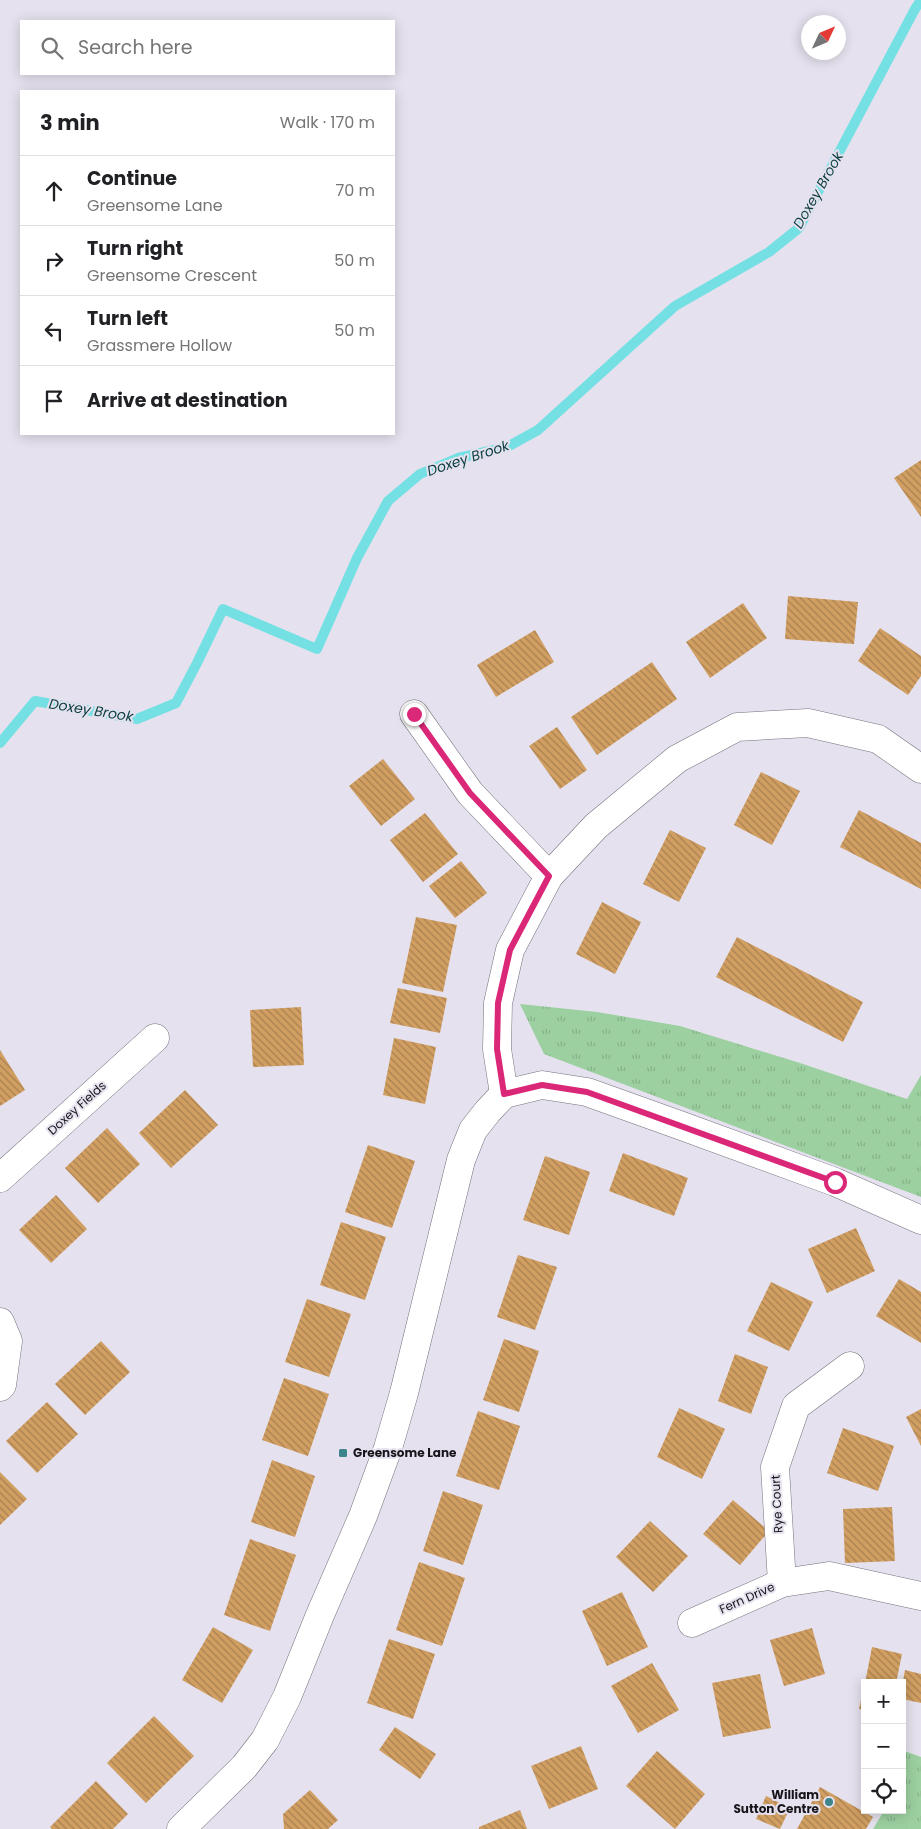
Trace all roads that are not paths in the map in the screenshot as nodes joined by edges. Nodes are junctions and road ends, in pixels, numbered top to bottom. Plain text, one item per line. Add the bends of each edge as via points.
1 (414, 714) dead end
2 (921, 769) edge
3 (549, 876) junction
4 (155, 1038) dead end
5 (504, 1094) junction
6 (0, 1178) edge
7 (921, 1220) edge
8 (0, 1322) edge
9 (850, 1366) dead end
10 (0, 1387) edge
11 (782, 1583) junction
12 (921, 1596) edge
13 (692, 1623) dead end
14 (186, 1827) edge

1 - 3 street via 470,793
2 - 3 street via 878,739 808,723 737,728 677,759 596,826
3 - 5 street via 510,950 498,1003 497,1049
4 - 6 street, Doxey Fields
5 - 7 street via 542,1085 587,1092 835,1182
5 - 14 street via 473,1130 461,1160 388,1448 287,1697 265,1740 244,1767
8 - 10 street via 8,1341
9 - 11 street, Rye Court via 796,1406 775,1467
11 - 12 street, Fern Drive via 829,1576
11 - 13 street, Fern Drive

